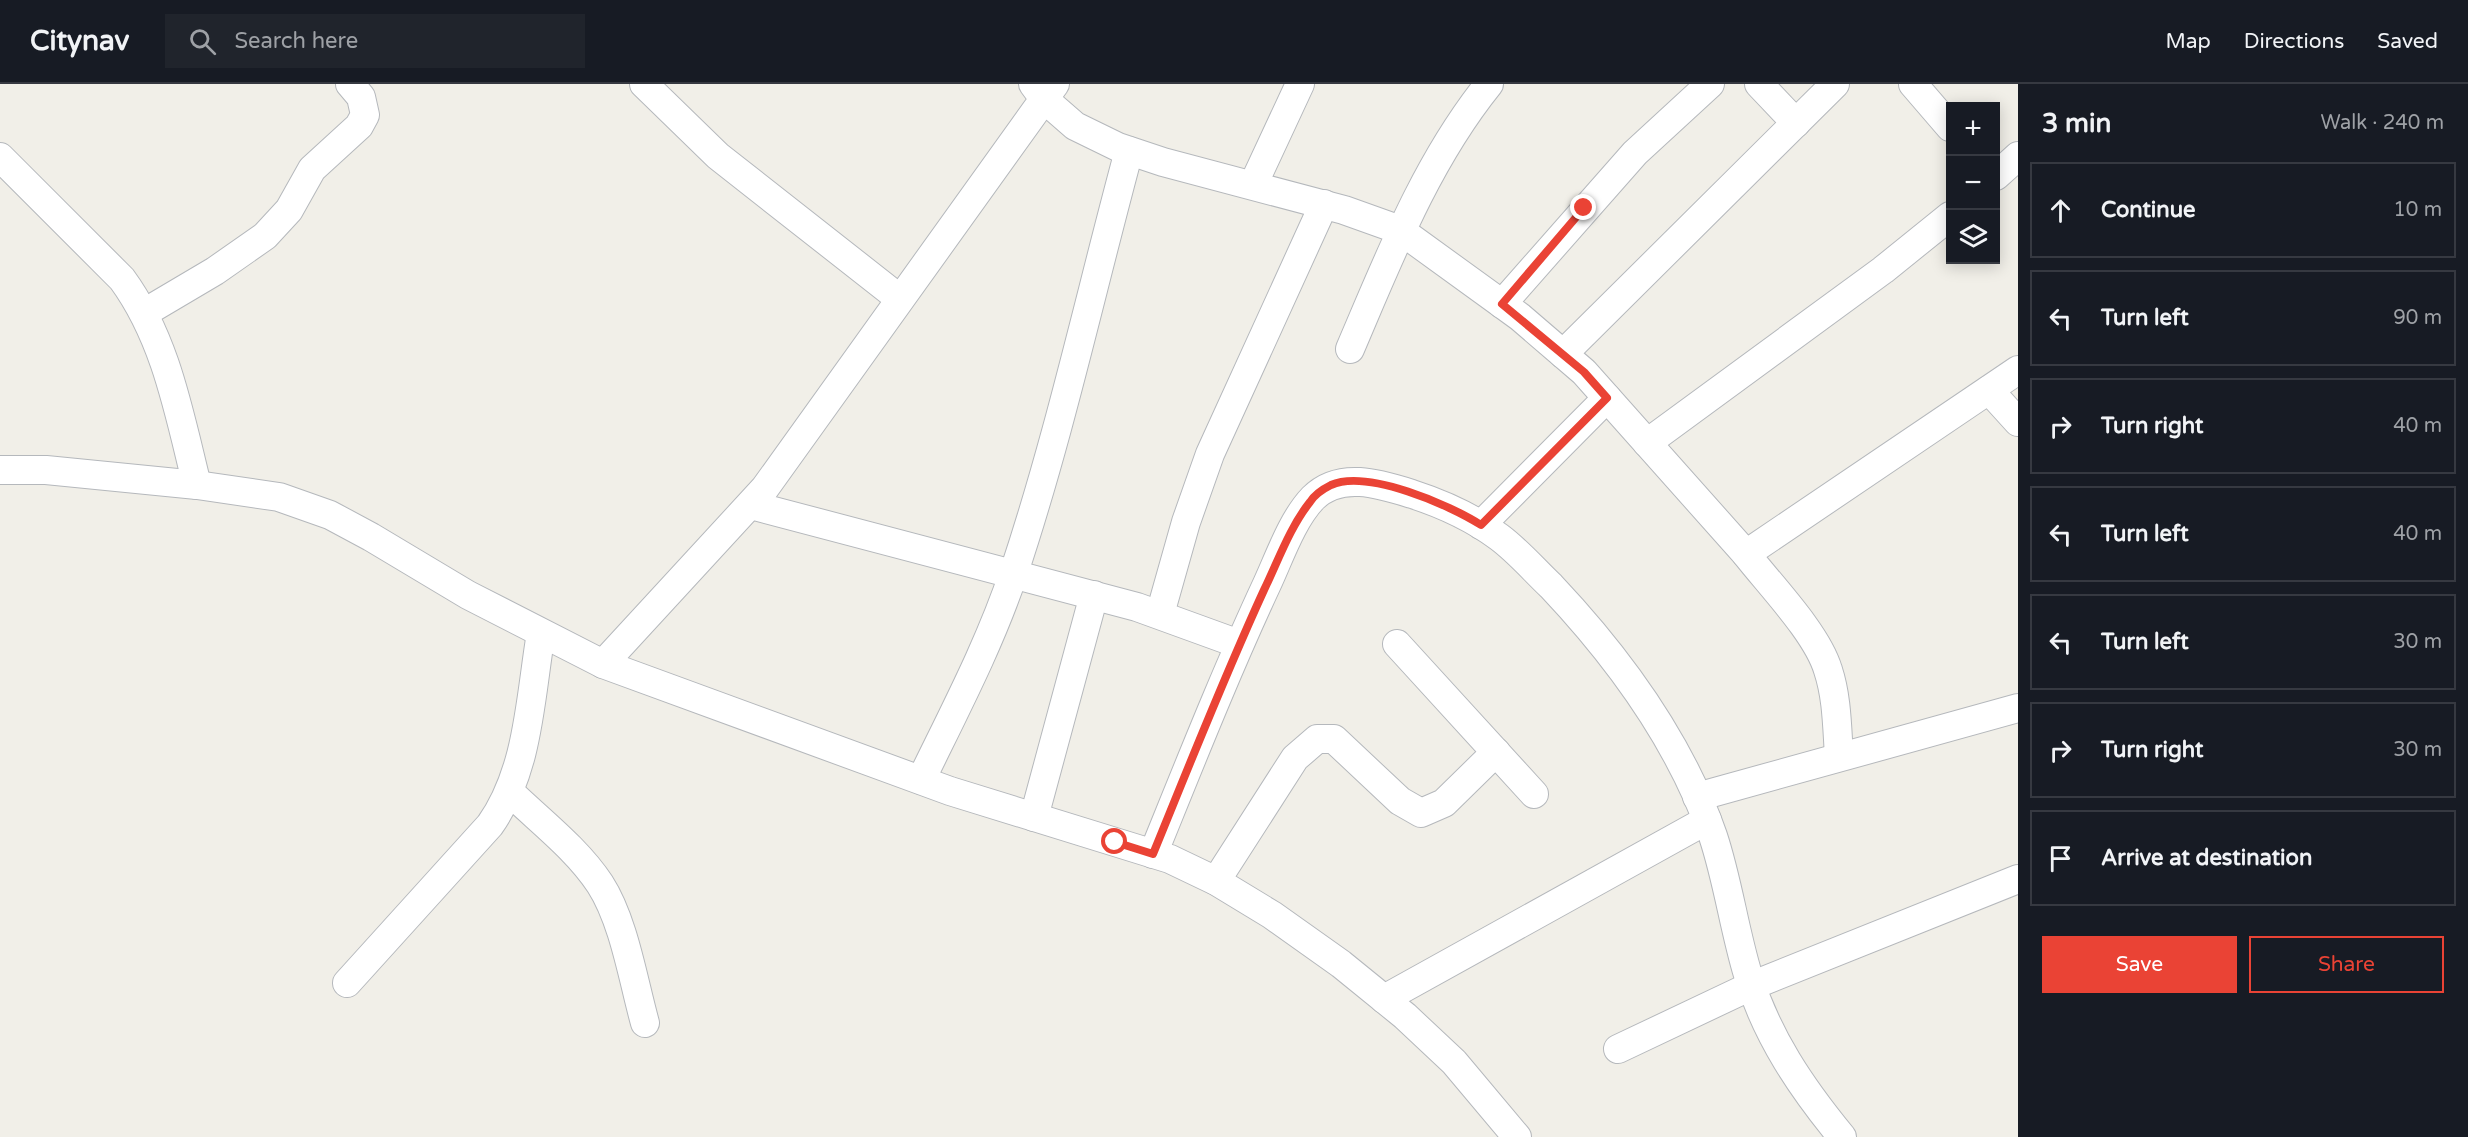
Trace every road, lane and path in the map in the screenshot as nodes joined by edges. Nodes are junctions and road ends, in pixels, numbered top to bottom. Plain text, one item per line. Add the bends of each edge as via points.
1 (350, 84) edge
2 (644, 84) edge
3 (1300, 84) edge
4 (1489, 84) edge
5 (1710, 84) edge
6 (1759, 84) edge
7 (1834, 84) edge
8 (1913, 84) edge
9 (1044, 89) edge
10 (1946, 122) edge
11 (1796, 123) junction
12 (1129, 151) junction
13 (0, 157) edge
14 (1253, 185) junction
15 (1324, 204) junction
16 (1946, 219) edge
17 (1400, 230) junction
18 (900, 299) junction
19 (1502, 304) junction
20 (144, 313) junction
21 (1350, 348) dead end
22 (1563, 354) junction
23 (2018, 370) edge
24 (1989, 390) junction
25 (1607, 398) junction
26 (2018, 422) edge
27 (1647, 443) junction
28 (0, 470) edge
29 (197, 485) junction
30 (751, 505) junction
31 (1481, 525) junction
32 (1746, 554) junction
33 (1014, 573) junction
34 (1094, 595) junction
35 (1160, 614) junction
36 (541, 633) junction
37 (1239, 644) junction
38 (1397, 644) dead end
39 (603, 664) junction
40 (2018, 708) edge
41 (1496, 752) junction
42 (1839, 756) junction
43 (921, 780) junction
44 (510, 792) junction
45 (1534, 794) dead end
46 (1702, 809) junction
47 (1035, 817) junction
48 (1153, 854) junction
49 (2018, 879) edge
50 (1216, 881) junction
51 (347, 983) dead end
52 (1751, 986) junction
53 (1384, 999) junction
54 (645, 1023) dead end
55 (1618, 1049) dead end
56 (1517, 1137) edge
57 (1842, 1137) edge

1 - 20 street via 361,98 365,115 359,126 312,169 279,222 243,252
2 - 18 street via 718,156
3 - 14 street
4 - 17 street via 1472,105
5 - 19 street via 1635,153
6 - 11 street
7 - 11 street
8 - 10 street
9 - 12 street via 1075,126
9 - 18 street
11 - 22 street
12 - 14 street
12 - 33 street
13 - 20 street via 122,279
14 - 15 street
15 - 17 street
15 - 35 street via 1210,454
16 - 27 street
17 - 19 street
17 - 21 street
18 - 30 street via 804,437
19 - 22 street
20 - 29 street via 168,370
22 - 25 street
23 - 24 street
24 - 26 street
24 - 32 street
25 - 27 street
25 - 31 street
27 - 32 street
28 - 29 street via 46,470
29 - 36 street via 279,497 330,516
30 - 33 street
30 - 39 street
31 - 37 street via 1444,505 1394,489 1368,483 1333,484 1320,491 1303,512
31 - 46 street via 1534,570 1577,614 1619,666 1660,725
32 - 42 street via 1804,629 1828,668 1835,698
33 - 34 street
33 - 43 street
34 - 35 street
34 - 47 street
35 - 37 street
36 - 39 street
36 - 44 street via 521,753
37 - 48 street
38 - 41 street
39 - 43 street
40 - 42 street
41 - 45 street
41 - 50 street via 1444,803 1421,813 1400,801 1334,739 1317,739 1295,758
42 - 46 street
43 - 47 street
44 - 51 street via 490,825
44 - 54 street via 600,884 619,931
46 - 52 street via 1725,879
46 - 53 street
47 - 48 street
48 - 50 street
49 - 52 street
50 - 53 street via 1332,958
52 - 55 street
52 - 57 street via 1773,1040
53 - 56 street via 1454,1062

